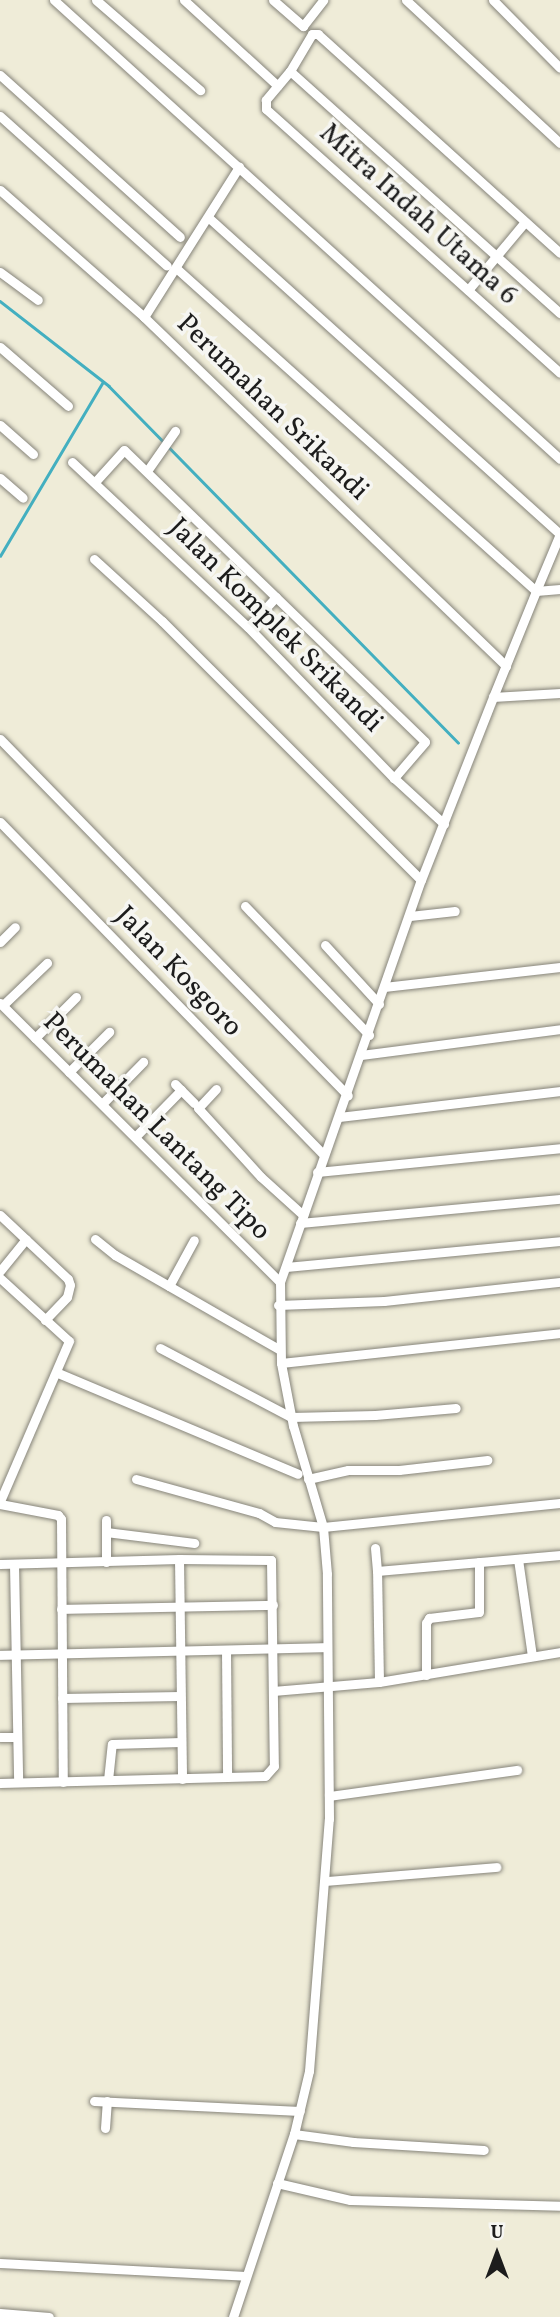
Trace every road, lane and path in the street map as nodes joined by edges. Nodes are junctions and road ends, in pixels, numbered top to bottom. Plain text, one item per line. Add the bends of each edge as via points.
1 (54, 0) edge
2 (96, 0) edge
3 (184, 0) edge
4 (273, 0) edge
5 (323, 0) edge
6 (406, 0) edge
7 (493, 0) edge
8 (560, 68) edge
9 (290, 71) junction
10 (0, 75) edge
11 (278, 86) junction
12 (200, 90) dead end
13 (0, 116) edge
14 (560, 143) edge
15 (239, 167) junction
16 (0, 190) edge
17 (209, 218) junction
18 (524, 223) junction
19 (180, 237) dead end
20 (560, 253) edge
21 (495, 255) junction
22 (171, 267) junction
23 (0, 272) edge
24 (468, 290) junction
25 (38, 300) dead end
26 (560, 313) edge
27 (144, 317) junction
28 (0, 347) edge
29 (560, 373) edge
30 (68, 406) dead end
31 (0, 425) edge
32 (175, 431) dead end
33 (33, 454) dead end
34 (560, 459) edge
35 (72, 462) dead end
36 (147, 471) junction
37 (0, 478) edge
38 (95, 482) junction
39 (23, 498) dead end
40 (560, 534) edge
41 (557, 550) edge
42 (94, 559) dead end
43 (560, 589) edge
44 (536, 591) junction
45 (276, 597) junction
46 (248, 626) junction
47 (506, 666) junction
48 (560, 693) edge
49 (493, 697) junction
50 (0, 739) edge
51 (394, 778) junction
52 (0, 822) edge
53 (444, 824) junction
54 (421, 880) junction
55 (244, 906) dead end
56 (455, 911) dead end
57 (410, 916) junction
58 (15, 927) dead end
59 (0, 942) edge
60 (325, 945) dead end
61 (47, 963) dead end
62 (560, 967) edge
63 (384, 987) junction
64 (76, 997) dead end
65 (1, 1004) edge
66 (379, 1004) junction
67 (560, 1029) edge
68 (109, 1032) dead end
69 (369, 1035) junction
70 (35, 1038) junction
71 (361, 1055) junction
72 (143, 1062) dead end
73 (69, 1072) junction
74 (216, 1089) dead end
75 (560, 1091) edge
76 (348, 1095) junction
77 (194, 1103) dead end
78 (102, 1104) junction
79 (339, 1117) junction
80 (135, 1138) junction
81 (560, 1148) edge
82 (323, 1154) junction
83 (317, 1172) junction
84 (560, 1199) edge
85 (0, 1215) edge
86 (301, 1219) junction
87 (26, 1239) junction
88 (95, 1239) dead end
89 (194, 1240) dead end
90 (560, 1241) edge
91 (286, 1267) junction
92 (0, 1271) edge
93 (0, 1278) edge
94 (281, 1282) junction
95 (560, 1282) edge
96 (169, 1286) junction
97 (278, 1305) junction
98 (45, 1320) junction
99 (560, 1333) edge
100 (160, 1348) dead end
101 (280, 1350) junction
102 (281, 1363) junction
103 (58, 1373) junction
104 (456, 1408) dead end
105 (291, 1417) junction
106 (487, 1460) dead end
107 (298, 1474) dead end
108 (136, 1479) dead end
109 (308, 1479) junction
110 (0, 1502) edge
111 (560, 1503) edge
112 (106, 1520) dead end
113 (323, 1527) junction
114 (106, 1532) junction
115 (194, 1544) dead end
116 (375, 1548) dead end
117 (560, 1555) edge
118 (179, 1559) junction
119 (518, 1559) junction
120 (106, 1562) junction
121 (479, 1562) junction
122 (60, 1563) junction
123 (0, 1564) edge
124 (14, 1564) junction
125 (377, 1571) junction
126 (179, 1605) junction
127 (273, 1605) junction
128 (61, 1609) junction
129 (327, 1647) junction
130 (273, 1648) junction
131 (226, 1650) junction
132 (180, 1651) junction
133 (560, 1652) edge
134 (61, 1653) junction
135 (16, 1654) junction
136 (0, 1655) edge
137 (532, 1656) junction
138 (426, 1675) junction
139 (379, 1682) junction
140 (328, 1688) junction
141 (273, 1691) junction
142 (180, 1696) junction
143 (62, 1698) junction
144 (0, 1737) edge
145 (17, 1737) junction
146 (181, 1742) junction
147 (517, 1770) dead end
148 (227, 1777) junction
149 (182, 1779) junction
150 (108, 1780) junction
151 (18, 1782) junction
152 (63, 1782) junction
153 (0, 1783) edge
154 (329, 1796) junction
155 (496, 1867) dead end
156 (326, 1881) junction
157 (94, 2101) dead end
158 (107, 2101) junction
159 (300, 2111) junction
160 (105, 2128) dead end
161 (294, 2134) junction
162 (484, 2150) dead end
163 (276, 2183) junction
164 (560, 2206) edge
165 (0, 2263) edge
166 (246, 2276) junction
167 (0, 2313) edge
168 (48, 2317) edge
169 (233, 2317) edge

1 - 15 street
2 - 12 street
3 - 11 street
4 - 5 street via 303,26
6 - 14 street
7 - 8 street
9 - 11 street, Mitra Indah Utama 6
9 - 18 street, Mitra Indah Utama 6 via 312,34 318,34
9 - 21 street, Mitra Indah Utama 6
10 - 19 street
11 - 24 street, Mitra Indah Utama 6 via 266,100 266,109
13 - 22 street
15 - 17 street
15 - 34 street
16 - 27 street, Perumahan Srikandi
17 - 22 street
17 - 40 street
18 - 20 street, Mitra Indah Utama 6
18 - 21 street
21 - 24 street
21 - 26 street, Mitra Indah Utama 6
22 - 27 street
22 - 44 street
23 - 25 street
24 - 29 street, Mitra Indah Utama 6
27 - 47 street, Perumahan Srikandi
28 - 30 street
31 - 33 street
32 - 36 street
35 - 38 street, Jalan Komplek Srikandi
36 - 38 street via 124,450
36 - 45 street
37 - 39 street
38 - 46 street, Jalan Komplek Srikandi
40 - 41 street
41 - 44 street
42 - 54 street
43 - 44 street
44 - 47 street
45 - 46 street
45 - 51 street via 425,742
46 - 51 street, Jalan Komplek Srikandi
47 - 49 street
48 - 49 street
49 - 53 street
50 - 76 street
51 - 53 street, Jalan Komplek Srikandi
52 - 82 street, Jalan Kosgoro
53 - 54 street
54 - 57 street
55 - 69 street
56 - 57 street
57 - 63 street
58 - 59 street
60 - 66 street
61 - 65 street
62 - 63 street
63 - 66 street
64 - 70 street
65 - 70 street, Perumahan Lantang Tipo
66 - 69 street
67 - 71 street
68 - 73 street
69 - 71 street
70 - 73 street, Perumahan Lantang Tipo
71 - 76 street
72 - 78 street
73 - 78 street, Perumahan Lantang Tipo
74 - 86 street via 198,1108
75 - 79 street
76 - 79 street
77 - 80 street via 178,1087
78 - 80 street, Perumahan Lantang Tipo
79 - 82 street
80 - 94 street, Perumahan Lantang Tipo
81 - 83 street
82 - 83 street
83 - 86 street
84 - 86 street
85 - 87 street
86 - 91 street
87 - 92 street
87 - 98 street via 70,1285 67,1297
88 - 96 street
89 - 96 street
90 - 91 street
91 - 94 street
93 - 98 street
94 - 97 street
95 - 97 street via 384,1301
96 - 101 street
97 - 101 street
98 - 103 street via 69,1339
99 - 102 street
100 - 105 street
101 - 102 street
102 - 105 street
103 - 107 street
103 - 110 street
104 - 105 street
105 - 109 street
106 - 109 street via 398,1470 348,1470
108 - 113 street via 260,1513 275,1522
109 - 113 street
110 - 122 street via 60,1516
111 - 113 street
112 - 114 street
113 - 129 street
114 - 115 street
114 - 120 street
116 - 125 street
117 - 119 street
118 - 120 street
118 - 126 street
118 - 127 street via 270,1559
119 - 121 street
119 - 137 street
120 - 122 street
121 - 125 street
121 - 138 street via 479,1612 428,1620
122 - 124 street
122 - 128 street
123 - 124 street
124 - 135 street
125 - 139 street
126 - 127 street
126 - 128 street
126 - 132 street
127 - 130 street
128 - 134 street
129 - 130 street
129 - 140 street
130 - 131 street
130 - 141 street
131 - 132 street
131 - 148 street
132 - 134 street
132 - 142 street
133 - 137 street
134 - 135 street
134 - 143 street
135 - 136 street
135 - 145 street
137 - 138 street
138 - 139 street
139 - 140 street
140 - 141 street
140 - 154 street
141 - 148 street via 272,1772
142 - 143 street
142 - 146 street
143 - 152 street
144 - 145 street
145 - 151 street
146 - 149 street
146 - 150 street via 111,1744
147 - 154 street
148 - 149 street
149 - 150 street
150 - 152 street
151 - 152 street
151 - 153 street
154 - 156 street
155 - 156 street
156 - 159 street via 309,2071
157 - 158 street
158 - 159 street
158 - 160 street
159 - 161 street
161 - 162 street
161 - 163 street
163 - 164 street via 350,2200
163 - 166 street
165 - 166 street
166 - 169 street
167 - 168 street

